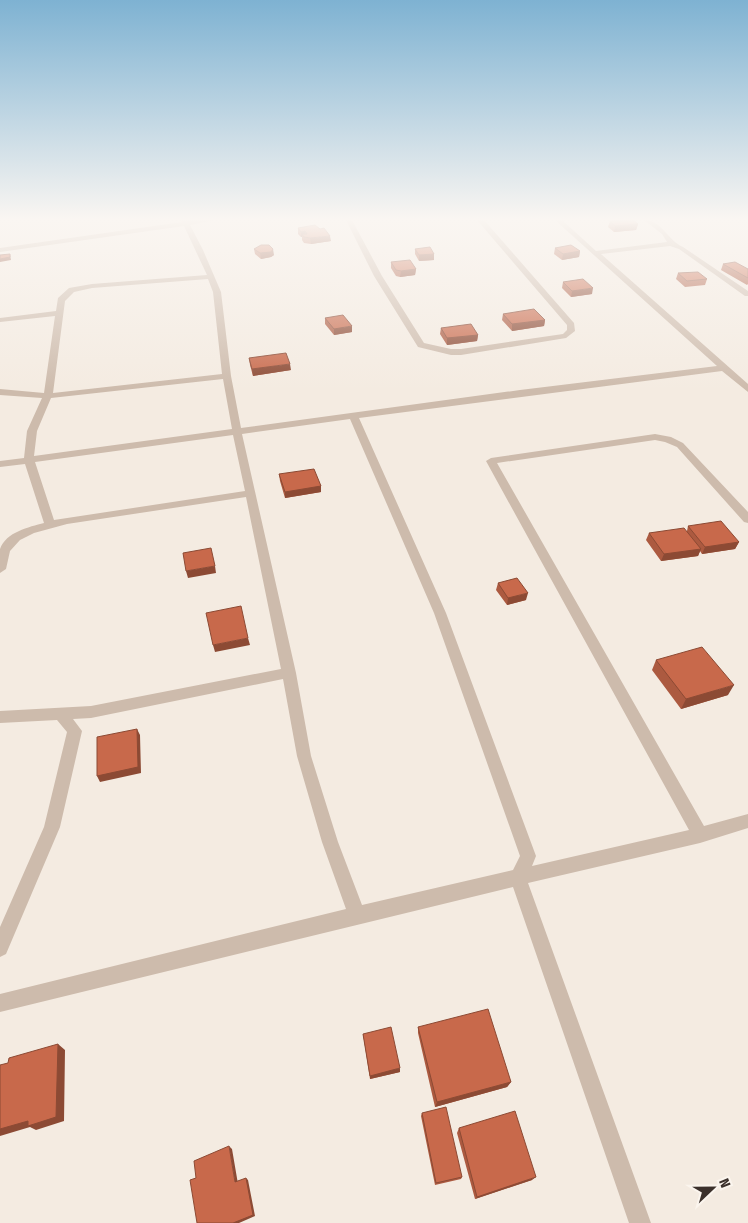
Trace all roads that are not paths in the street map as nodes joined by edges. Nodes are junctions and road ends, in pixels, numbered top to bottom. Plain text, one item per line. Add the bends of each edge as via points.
1 (211, 277) joint
2 (379, 277) edge
3 (529, 277) edge
4 (621, 277) edge
5 (723, 277) edge
6 (748, 294) edge
7 (59, 313) junction
8 (0, 320) edge
9 (724, 368) junction
10 (227, 376) junction
11 (748, 389) edge
12 (0, 392) edge
13 (48, 396) junction
14 (353, 415) junction
15 (237, 431) junction
16 (28, 460) junction
17 (0, 464) edge
18 (251, 493) junction
19 (748, 519) edge
20 (50, 524) junction
21 (0, 569) edge
22 (290, 673) junction
23 (61, 714) junction
24 (0, 717) edge
25 (748, 821) edge
26 (700, 835) junction
27 (518, 878) junction
28 (358, 915) junction
29 (0, 948) edge
30 (0, 1003) edge
31 (640, 1223) edge

1 - 7 street via 72,290 61,300
1 - 10 street via 217,292
2 - 3 street via 421,346 461,352 566,336 571,331 571,325
4 - 9 street
5 - 6 street
7 - 8 street
7 - 13 street
9 - 11 street
9 - 14 street
10 - 13 street
10 - 15 street
12 - 13 street
13 - 16 street via 32,431
14 - 15 street
14 - 27 street via 440,613 528,856
15 - 16 street
15 - 18 street
16 - 17 street
16 - 20 street
18 - 20 street
18 - 22 street
19 - 26 street via 680,445 668,439 654,437 491,461
20 - 21 street via 16,537 5,550
22 - 23 street via 91,712
22 - 28 street via 304,756 330,842
23 - 24 street
23 - 29 street via 75,731 52,827
25 - 26 street
26 - 27 street
27 - 28 street
27 - 31 street
28 - 30 street

